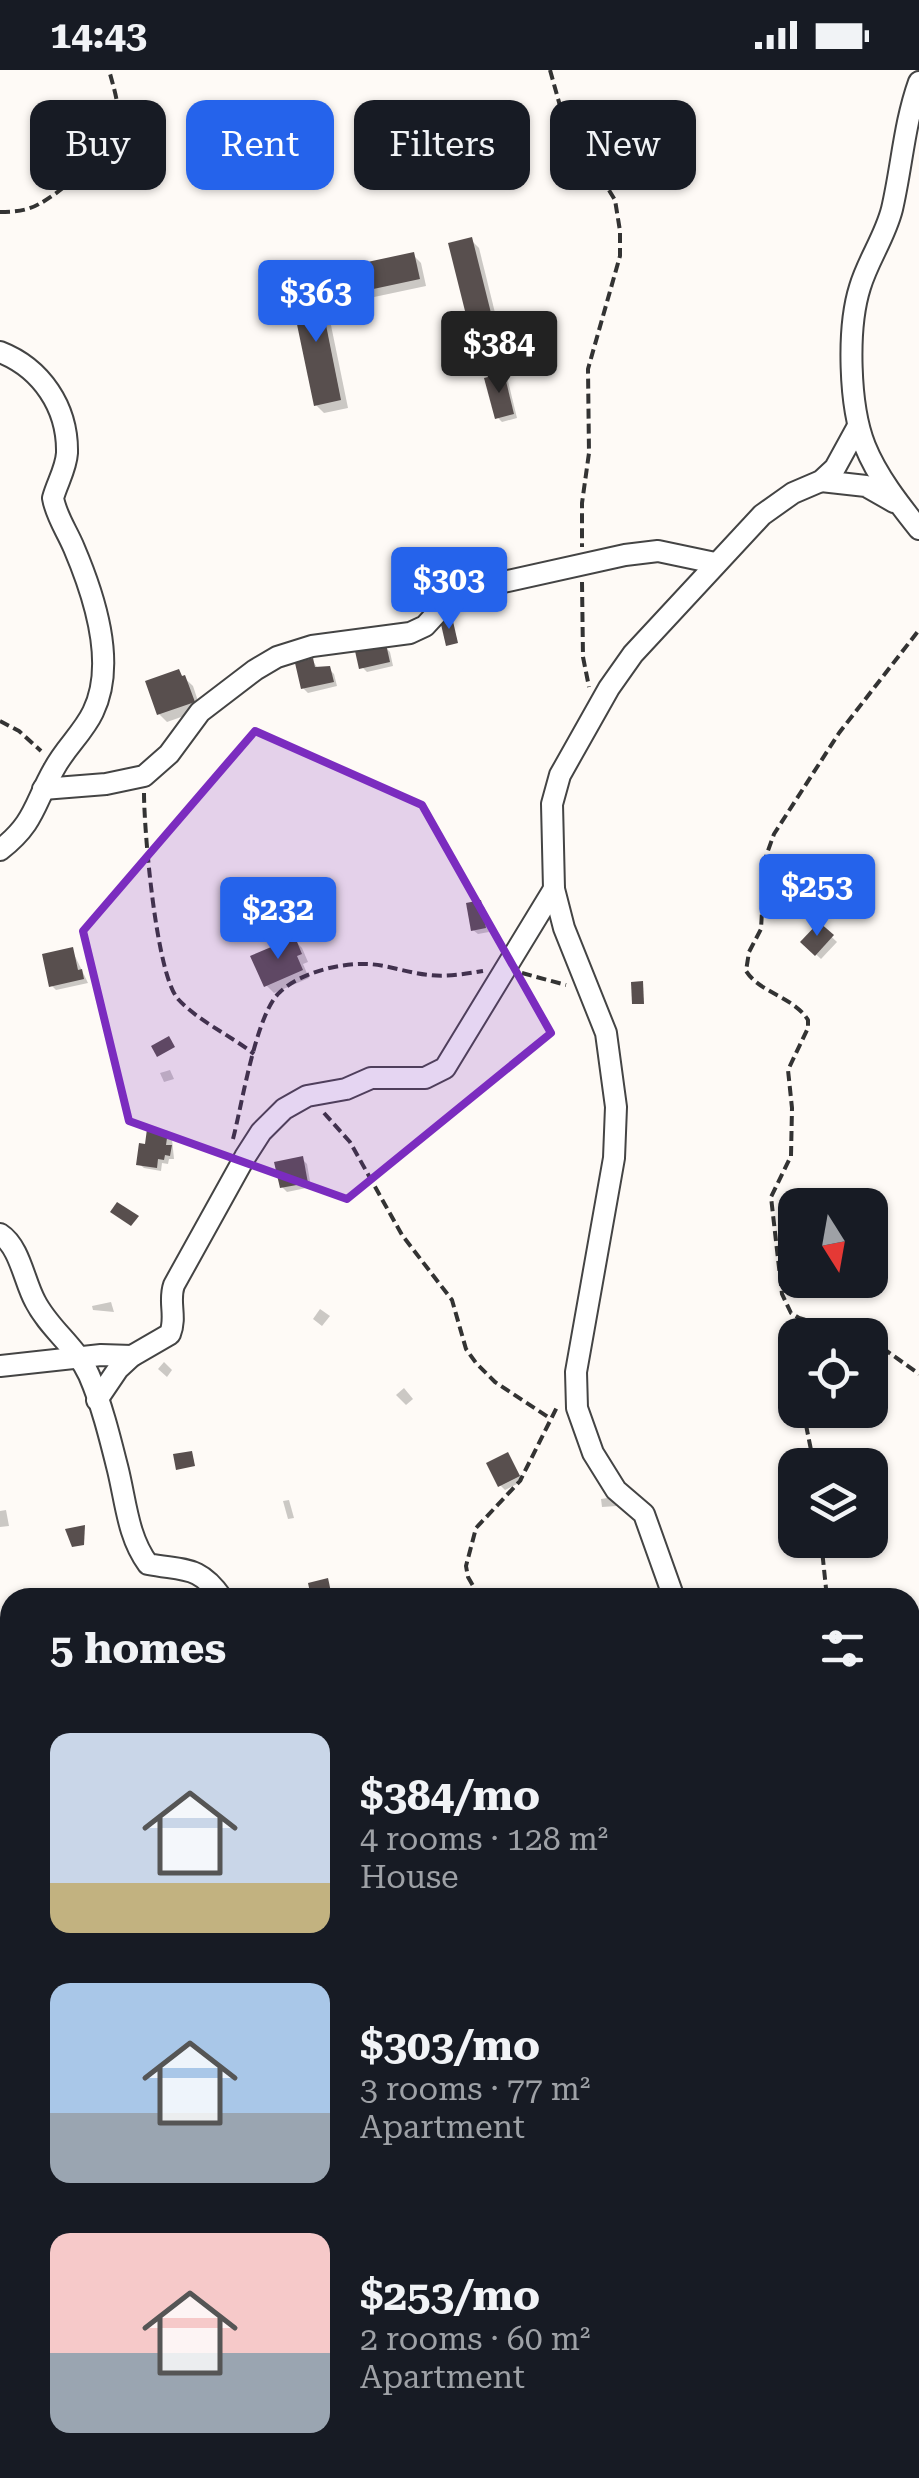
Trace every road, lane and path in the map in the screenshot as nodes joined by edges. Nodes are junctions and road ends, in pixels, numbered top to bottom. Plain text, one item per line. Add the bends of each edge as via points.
1 (109, 70) edge
2 (550, 70) edge
3 (919, 82) edge
4 (0, 212) edge
5 (0, 352) edge
6 (858, 426) junction
7 (821, 480) junction
8 (902, 507) junction
9 (919, 529) edge
10 (715, 562) junction
11 (582, 563) junction
12 (919, 630) edge
13 (592, 719) junction
14 (0, 721) edge
15 (56, 764) junction
16 (144, 776) junction
17 (43, 789) junction
18 (0, 850) edge
19 (554, 889) junction
20 (502, 970) junction
21 (578, 993) dead end
22 (254, 1054) junction
23 (307, 1096) junction
24 (232, 1142) dead end
25 (0, 1234) edge
26 (799, 1318) edge
27 (888, 1352) edge
28 (132, 1356) junction
29 (81, 1358) junction
30 (0, 1366) edge
31 (919, 1374) edge
32 (98, 1400) junction
33 (558, 1406) dead end
34 (551, 1419) junction
35 (823, 1558) edge
36 (212, 1588) edge
37 (474, 1588) edge
38 (670, 1588) edge
39 (826, 1588) edge

1 - 4 path via 118,114 106,146 39,204
2 - 11 path via 562,113 616,200 620,231 620,256 588,369
3 - 6 street via 904,128 892,208 854,312
5 - 15 street via 43,380 58,406 67,452 53,498 84,572 100,634 96,708
6 - 7 street via 845,454
6 - 8 street
7 - 8 street via 866,486
7 - 10 street via 777,503
8 - 9 street
10 - 11 street via 658,551
10 - 13 street via 633,654
11 - 13 path via 583,657
11 - 16 street via 463,592 410,633 277,657 218,695
12 - 26 path via 839,733 774,834 765,859 761,929 747,962 749,977 808,1020 788,1070 790,1156 772,1197 779,1283 785,1305
13 - 19 street via 552,804
14 - 15 path
15 - 17 street
16 - 17 street
16 - 22 path via 150,886 170,988
17 - 18 street via 22,834
19 - 20 street
19 - 38 street via 606,1032 616,1106 614,1158 576,1372 577,1408 605,1475 644,1514
20 - 21 path
20 - 22 path via 434,976 366,964 316,973 279,992
20 - 23 street via 436,1075 371,1078
22 - 24 path
23 - 28 street via 272,1119 245,1157 174,1284 170,1334
23 - 34 path via 350,1142 402,1235 452,1300 476,1363
25 - 29 street via 17,1256 37,1306
27 - 31 path
28 - 29 street
28 - 32 street
29 - 30 street
29 - 32 street
32 - 36 street via 137,1548 148,1564 195,1570
33 - 34 path
34 - 37 path via 520,1481 476,1528 466,1566
35 - 39 path

